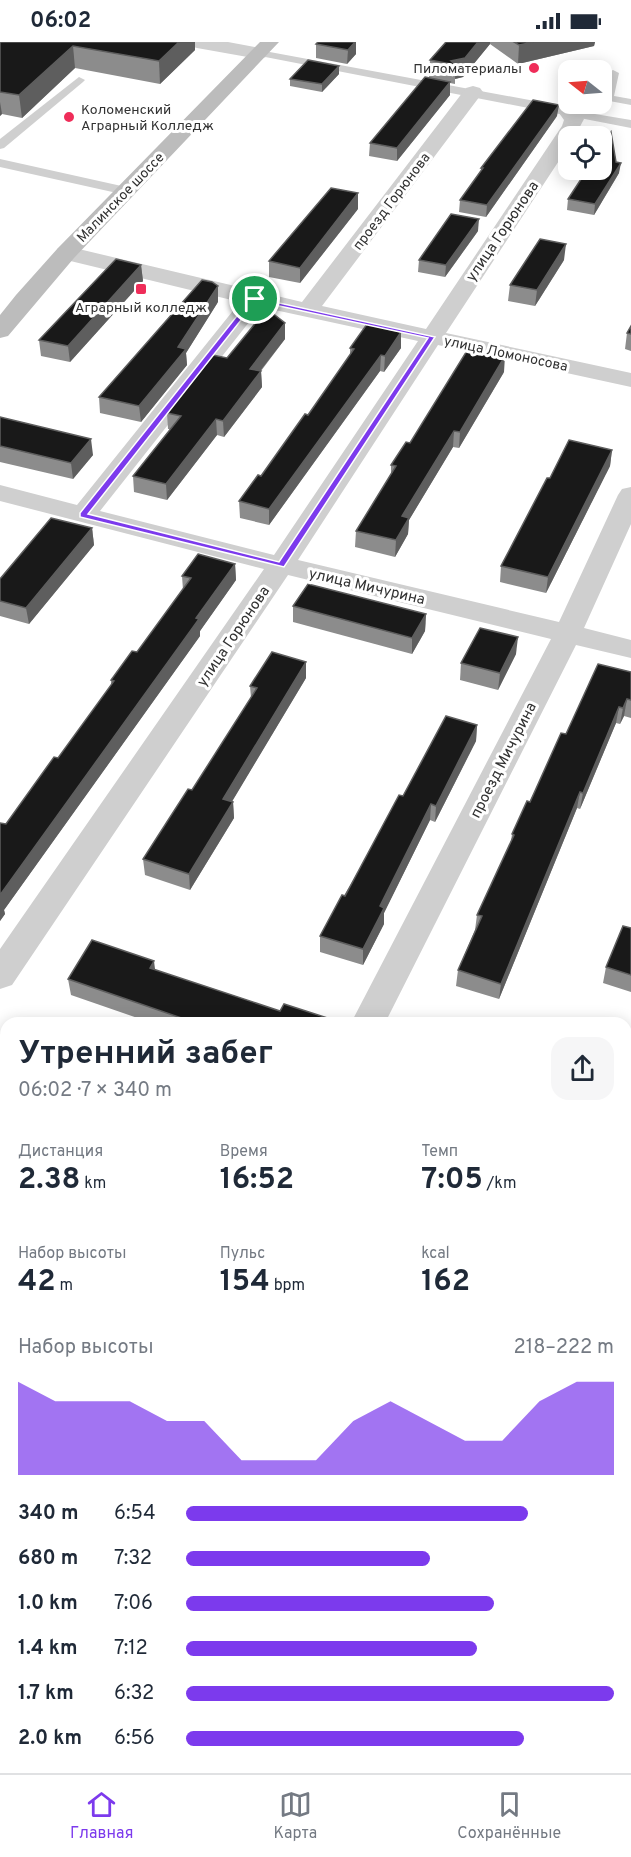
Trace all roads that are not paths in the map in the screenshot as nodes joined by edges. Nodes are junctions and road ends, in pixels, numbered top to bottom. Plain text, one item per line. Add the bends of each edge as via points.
1 (197, 42) edge
2 (265, 47) edge
3 (615, 79) dead end
4 (79, 80) dead end
5 (473, 92) junction
6 (631, 102) edge
7 (558, 108) edge
8 (570, 114) edge
9 (579, 114) edge
10 (631, 124) edge
11 (0, 145) edge
12 (0, 163) edge
13 (126, 191) junction
14 (66, 253) junction
15 (255, 299) junction
16 (308, 310) junction
17 (0, 331) edge
18 (432, 337) junction
19 (631, 380) edge
20 (0, 493) edge
21 (631, 495) edge
22 (83, 515) junction
23 (281, 565) junction
24 (568, 633) junction
25 (631, 649) edge
26 (0, 976) edge
27 (371, 1017) edge

1 - 2 street
2 - 5 lane
2 - 13 main road, Малинское шоссе
3 - 6 lane via 608,98
4 - 11 lane
5 - 7 lane
5 - 16 street, проезд Горюнова
8 - 18 street, улица Горюнова via 572,126
9 - 10 lane
12 - 13 lane
13 - 14 main road, Малинское шоссе
14 - 15 street, улица Ломоносова
14 - 17 main road, Малинское шоссе
15 - 16 street, улица Ломоносова
15 - 22 street
16 - 18 street, улица Ломоносова
18 - 19 street, улица Ломоносова
18 - 23 street, улица Горюнова
20 - 22 street, улица Мичурина
21 - 24 street, проезд Мичурина
22 - 23 street, улица Мичурина
23 - 24 street, улица Мичурина
23 - 26 street, улица Горюнова
24 - 25 street, улица Мичурина
24 - 27 street, проезд Мичурина

